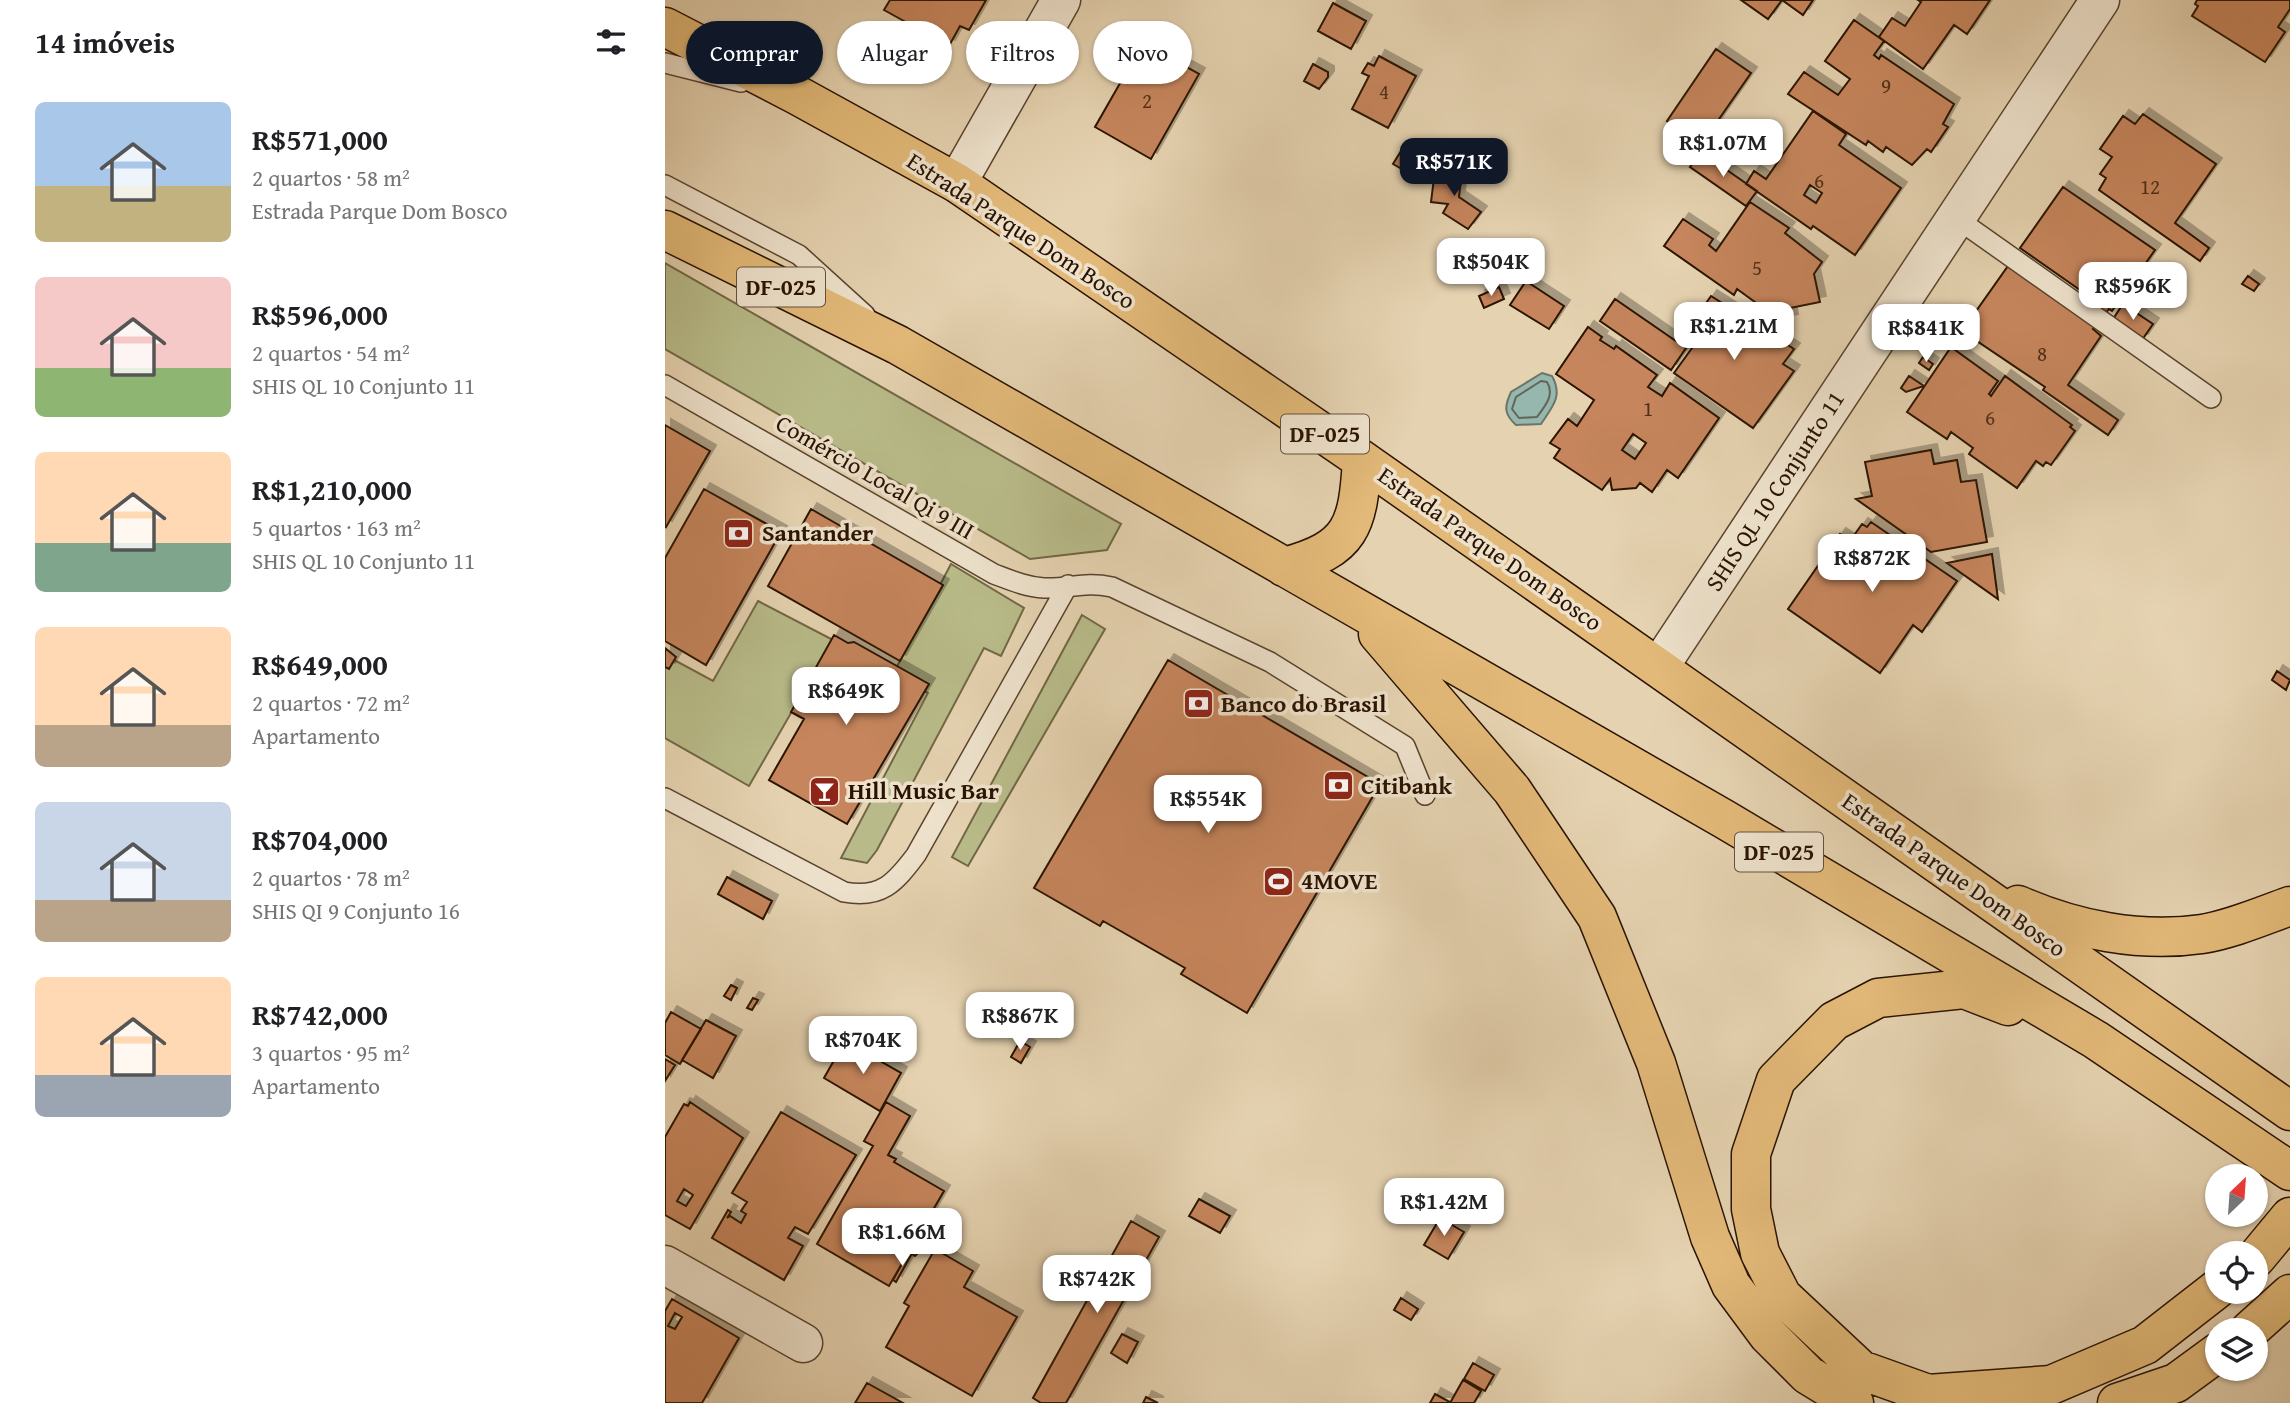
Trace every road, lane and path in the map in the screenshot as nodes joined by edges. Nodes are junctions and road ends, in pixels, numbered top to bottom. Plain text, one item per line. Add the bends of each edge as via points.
1 (1061, 0) edge
2 (2100, 0) edge
3 (665, 27) edge
4 (665, 63) edge
5 (797, 95) junction
6 (957, 183) junction
7 (665, 185) edge
8 (1956, 218) junction
9 (665, 230) edge
10 (898, 345) junction
11 (665, 384) edge
12 (2211, 398) dead end
13 (1362, 460) junction
14 (1284, 567) junction
15 (1068, 585) junction
16 (1358, 611) junction
17 (1659, 667) junction
18 (1425, 795) dead end
19 (665, 798) edge
20 (1960, 880) junction
21 (2290, 906) edge
22 (2096, 1040) junction
23 (2290, 1111) edge
24 (2277, 1162) edge
25 (2290, 1217) edge
26 (2268, 1244) edge
27 (665, 1265) edge
28 (2290, 1294) edge
29 (2205, 1298) edge
30 (2263, 1318) edge
31 (803, 1343) dead end
32 (2205, 1362) edge
33 (1854, 1403) edge
34 (2117, 1403) edge

1 - 6 street
2 - 8 street, SHIS QL 10 Conjunto 11
3 - 5 main road, Estrada Parque Dom Bosco / DF-025
4 - 5 lane
5 - 6 main road, Estrada Parque Dom Bosco / DF-025
6 - 13 main road, Estrada Parque Dom Bosco / DF-025
7 - 10 lane via 799,255
8 - 12 lane
8 - 17 street, SHIS QL 10 Conjunto 11
9 - 10 main road, DF-025
10 - 14 main road, DF-025
11 - 15 lane, Comércio Local Qi 9 III via 994,574 1026,586
13 - 14 main road via 1360,499 1339,542 1319,558
13 - 17 main road, Estrada Parque Dom Bosco / DF-025
14 - 16 main road, DF-025
15 - 18 lane, Comércio Local Qi 9 III via 1090,582 1112,587 1270,662 1405,746
15 - 19 lane via 916,855 879,891 843,892
16 - 22 main road, DF-025 via 1724,819
16 - 33 main road via 1512,790 1597,917 1656,1063 1710,1237 1731,1285 1768,1335 1808,1376
17 - 20 main road, Estrada Parque Dom Bosco / DF-025
20 - 21 main road via 2038,914 2099,932 2161,937 2204,933
20 - 23 main road, Estrada Parque Dom Bosco / DF-025
22 - 24 main road, DF-025
22 - 29 main road via 1964,989 1878,998 1834,1021 1776,1080 1751,1154 1751,1209 1760,1253 1782,1296 1861,1370 1928,1394 2051,1385 2145,1345
25 - 26 main road
27 - 31 street
28 - 30 main road
32 - 34 main road via 2176,1384

